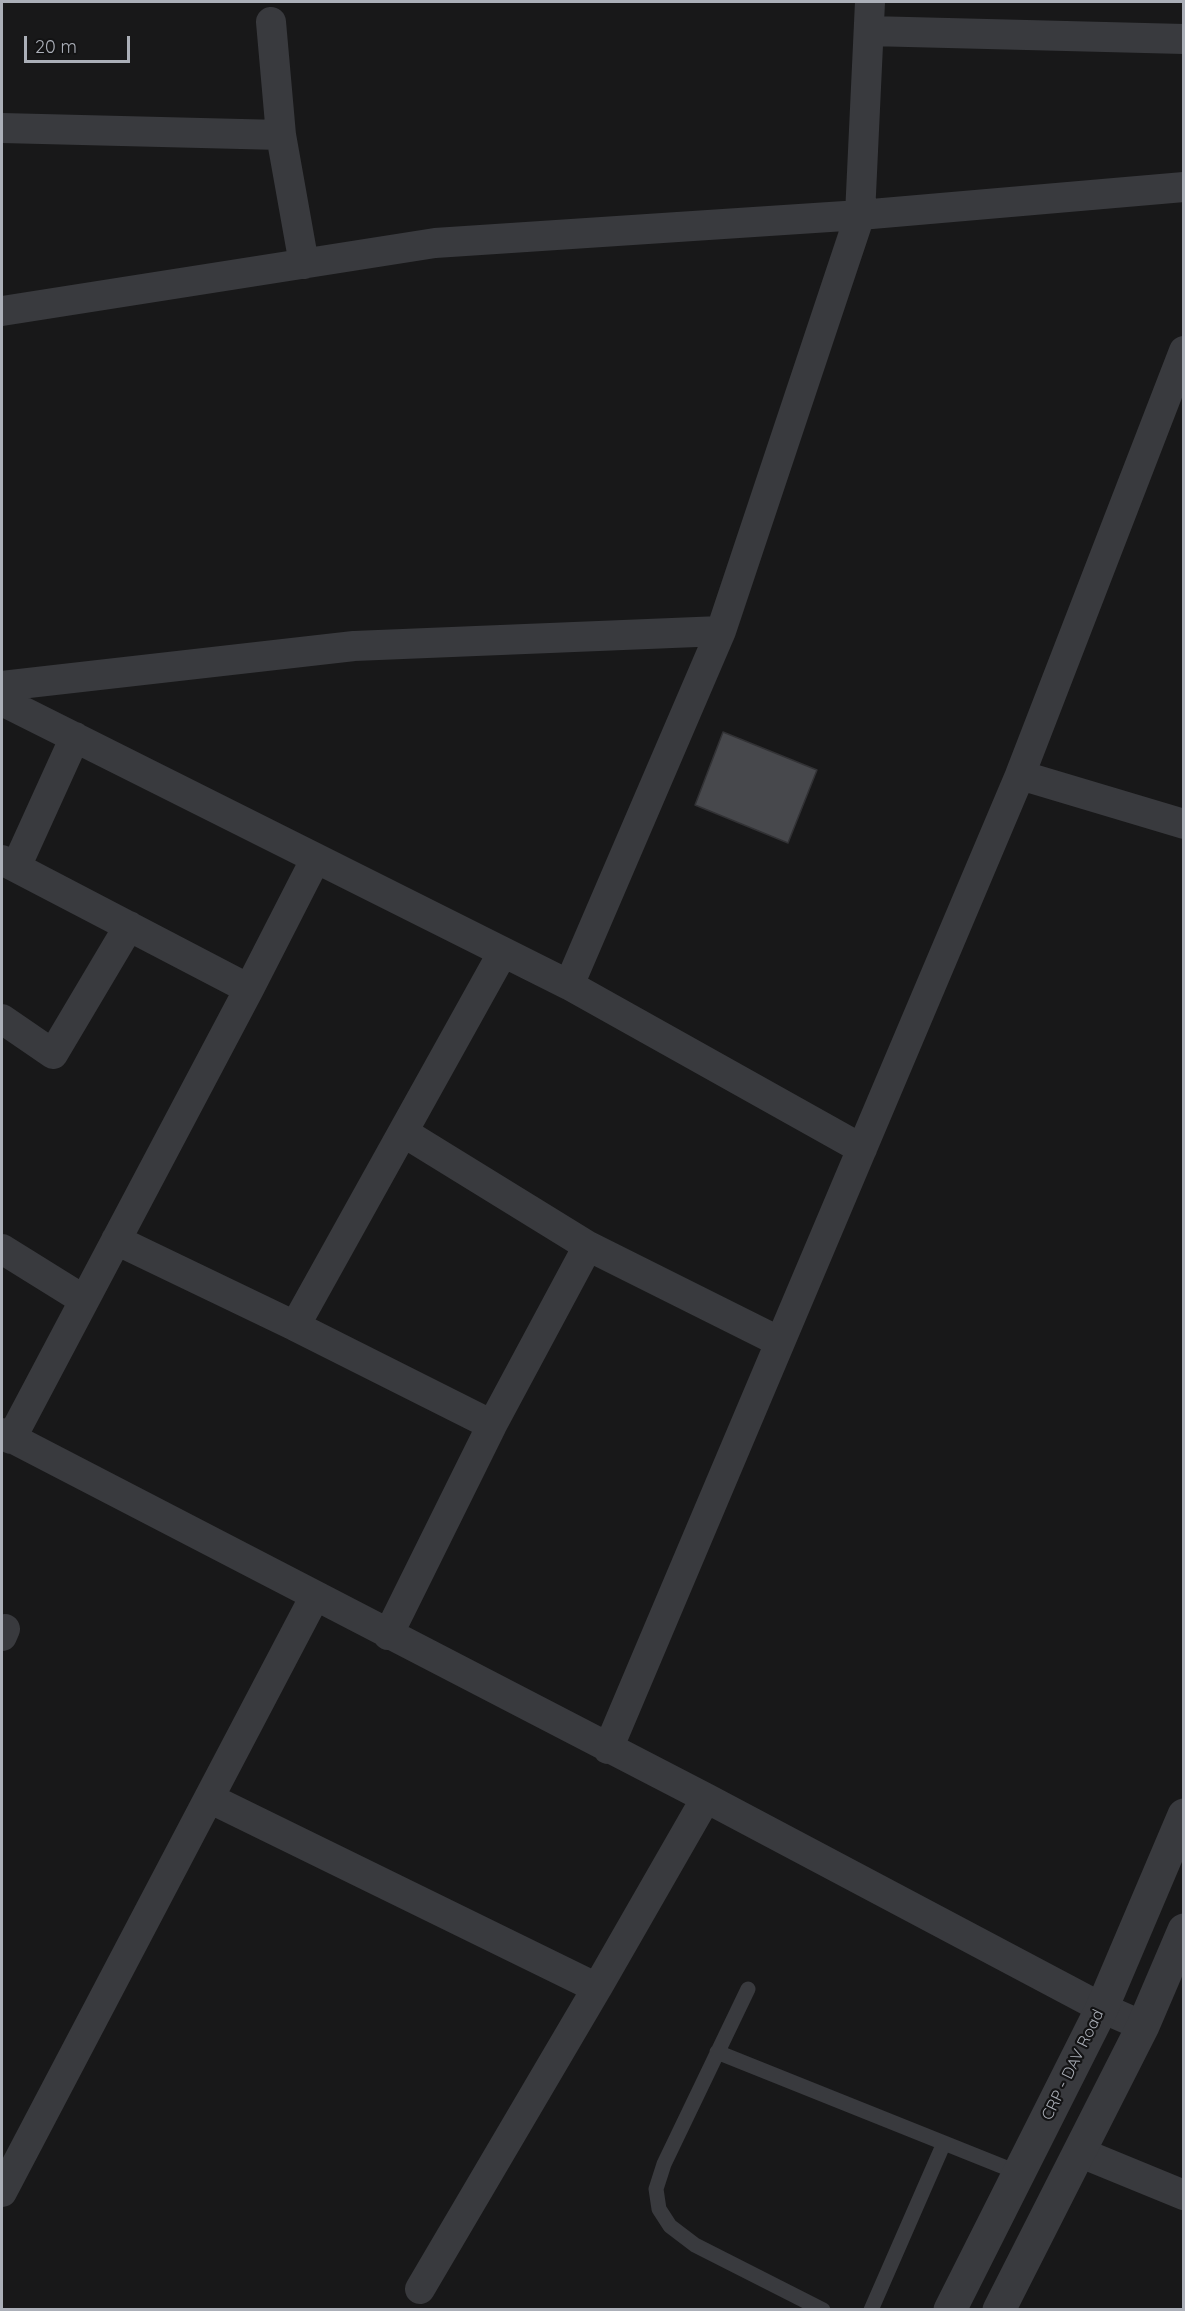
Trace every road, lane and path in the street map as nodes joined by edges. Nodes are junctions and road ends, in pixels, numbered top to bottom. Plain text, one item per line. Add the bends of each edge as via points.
1 (869, 16) edge
2 (271, 22) dead end
3 (1184, 39) edge
4 (2, 128) edge
5 (281, 135) junction
6 (1184, 187) edge
7 (860, 215) junction
8 (304, 264) junction
9 (2, 311) edge
10 (1184, 351) edge
11 (721, 631) junction
12 (2, 686) edge
13 (2, 701) edge
14 (75, 737) junction
15 (1020, 775) junction
16 (1184, 824) edge
17 (316, 858) junction
18 (9, 864) edge
19 (129, 926) junction
20 (503, 952) junction
21 (569, 985) junction
22 (249, 989) junction
23 (2, 1019) edge
24 (403, 1132) junction
25 (862, 1149) junction
26 (116, 1240) junction
27 (588, 1246) junction
28 (2, 1249) edge
29 (84, 1300) junction
30 (295, 1326) junction
31 (780, 1342) junction
32 (492, 1425) junction
33 (6, 1436) edge
34 (315, 1596) junction
35 (388, 1635) junction
36 (608, 1749) junction
37 (209, 1798) junction
38 (706, 1798) junction
39 (1184, 1815) edge
40 (1184, 1930) edge
41 (597, 1988) junction
42 (748, 1989) dead end
43 (1102, 2008) junction
44 (1143, 2026) junction
45 (717, 2052) junction
46 (944, 2143) junction
47 (1079, 2152) junction
48 (1019, 2173) junction
49 (2, 2192) edge
50 (1184, 2195) edge
51 (420, 2289) dead end
52 (823, 2310) edge
53 (871, 2310) edge
54 (950, 2310) edge
55 (999, 2310) edge

1 - 3 street
1 - 7 street
2 - 5 street
4 - 5 street
5 - 8 street
6 - 7 street
7 - 8 street via 435,243
7 - 11 street
8 - 9 street
10 - 15 street
11 - 12 street via 354,646
11 - 21 street
13 - 14 street
14 - 17 street
14 - 18 street
15 - 16 street
15 - 25 street
17 - 20 street
17 - 22 street
18 - 19 street
19 - 22 street
19 - 23 street via 53,1054
20 - 21 street
20 - 24 street
21 - 25 street
22 - 26 street
24 - 27 street
24 - 30 street
25 - 31 street
26 - 29 street
26 - 30 street
27 - 31 street
27 - 32 street
28 - 29 street
29 - 33 street
30 - 32 street
31 - 36 street
32 - 35 street
33 - 34 street
34 - 35 street
34 - 37 street
35 - 36 street
36 - 38 street
37 - 41 street
37 - 49 street
38 - 41 street
38 - 43 street
39 - 43 street, CRP - DAV Road
40 - 44 street
41 - 51 street
42 - 45 lane
43 - 44 street
43 - 48 street, CRP - DAV Road
44 - 47 street
45 - 46 lane
45 - 52 lane via 664,2164 656,2189 659,2208 670,2226 695,2246
46 - 48 lane
46 - 53 lane
47 - 50 street
47 - 55 street
48 - 54 street, CRP - DAV Road

